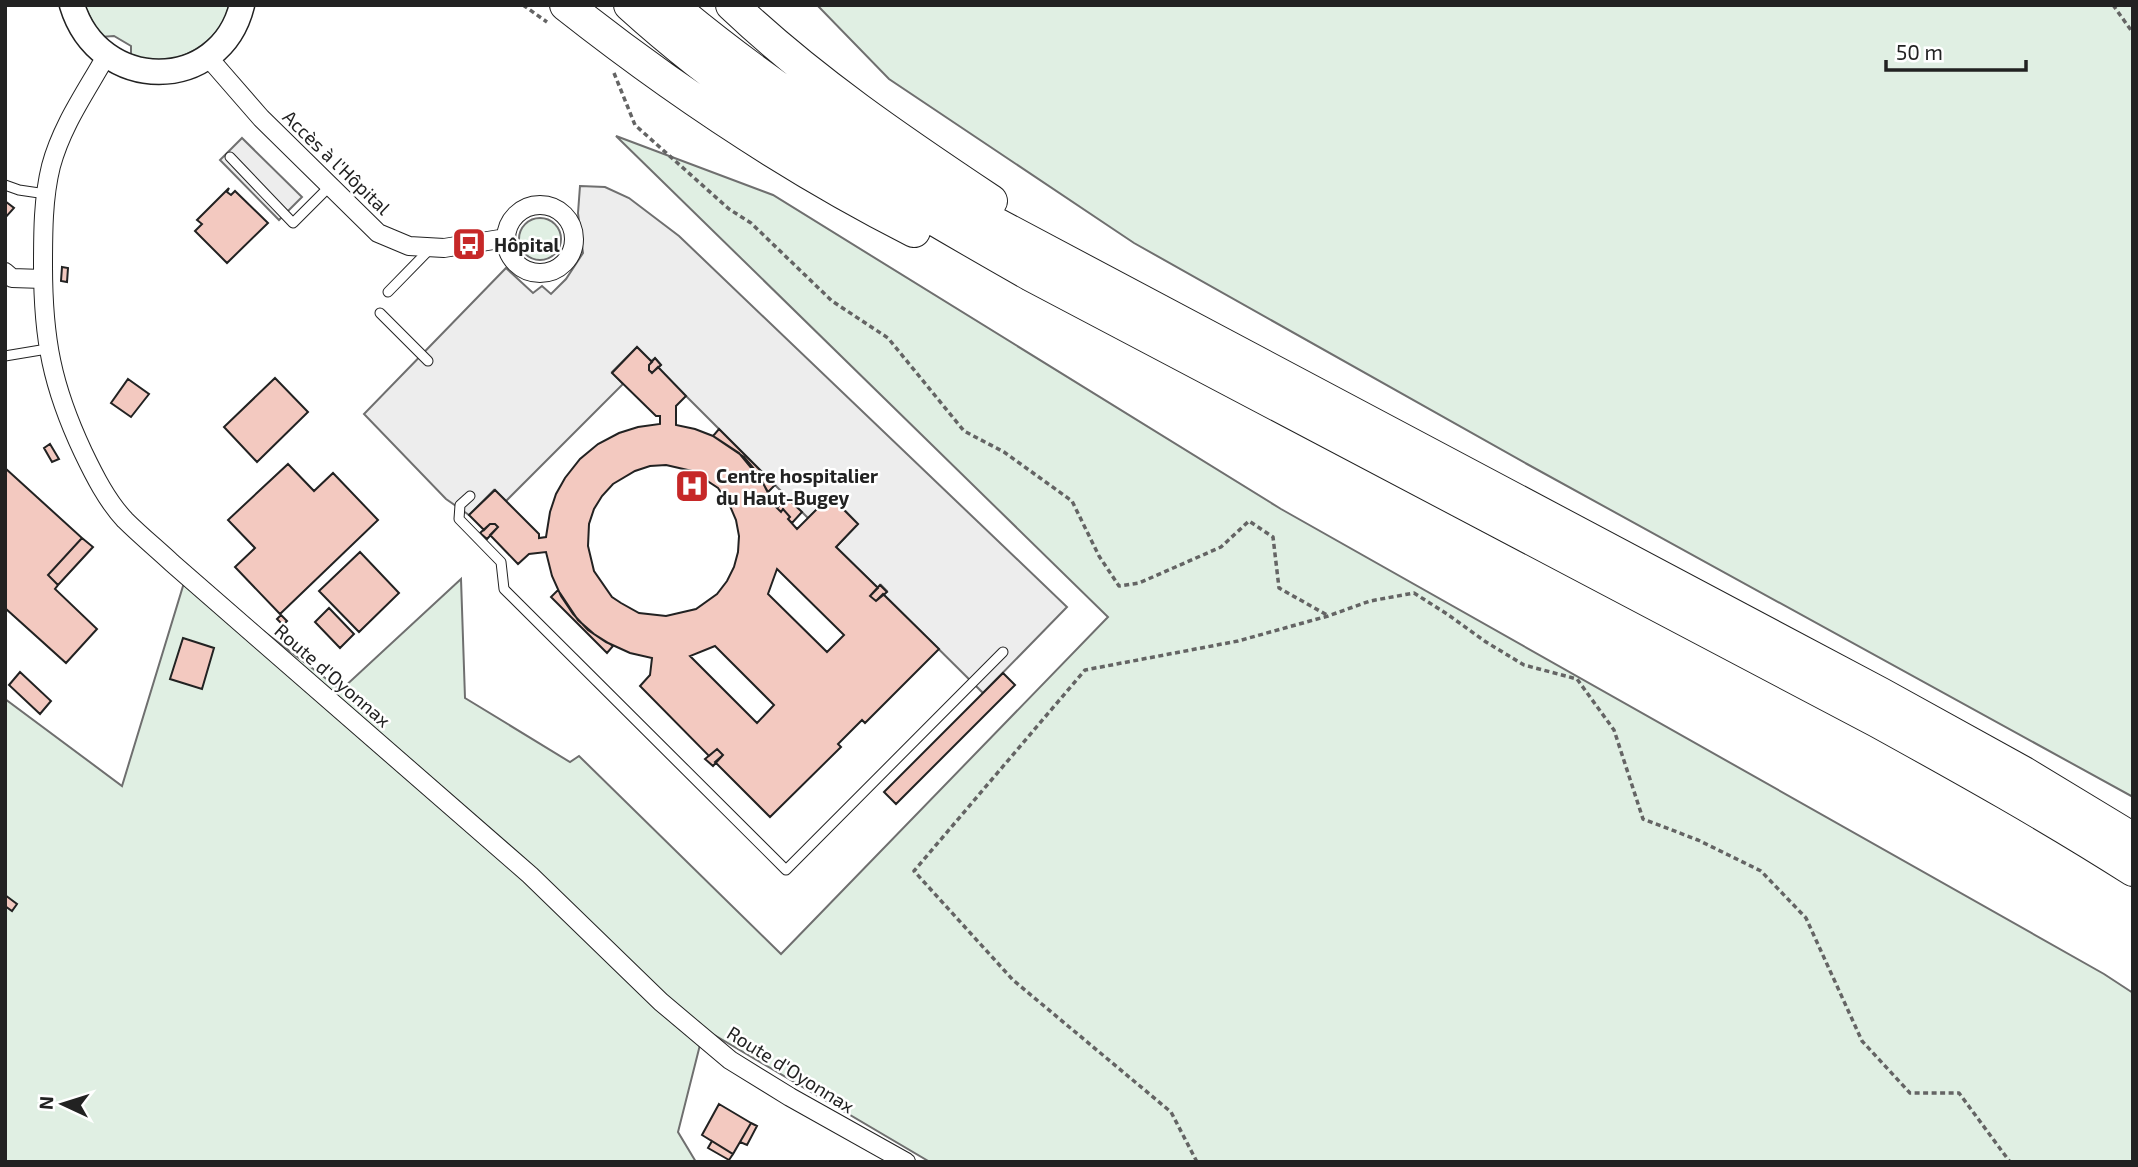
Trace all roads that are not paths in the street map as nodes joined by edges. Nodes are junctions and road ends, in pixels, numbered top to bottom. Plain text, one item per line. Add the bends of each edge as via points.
1 (72, 5) edge
2 (242, 5) edge
3 (630, 5) edge
4 (671, 5) edge
5 (732, 5) edge
6 (559, 15) edge
7 (106, 56) junction
8 (207, 56) junction
9 (230, 157) dead end
10 (5, 184) edge
11 (331, 185) junction
12 (46, 194) junction
13 (506, 239) dead end
14 (433, 247) junction
15 (5, 272) edge
16 (43, 279) junction
17 (388, 292) dead end
18 (1149, 307) junction
19 (380, 313) dead end
20 (47, 349) junction
21 (5, 356) edge
22 (428, 360) dead end
23 (1205, 366) junction
24 (470, 496) dead end
25 (1003, 652) dead end
26 (2133, 839) edge
27 (2133, 870) edge
28 (906, 1162) edge

1 - 7 main road via 89,40
2 - 8 main road via 232,31
3 - 23 highway via 723,81 831,157 1031,275
4 - 18 highway via 789,97 892,165
5 - 18 highway via 862,112
6 - 23 highway via 823,182 952,250
7 - 8 main road via 130,68 157,72 183,68
7 - 12 street, Route d'Oyonnax via 62,133
8 - 11 street, Accès à l'Hôpital via 261,118
9 - 11 lane via 293,223
10 - 12 lane
11 - 14 street, Accès à l'Hôpital via 378,233 409,246
12 - 16 street, Route d'Oyonnax
13 - 14 street, Accès à l'Hôpital
14 - 17 lane
15 - 16 street via 12,278
16 - 20 street, Route d'Oyonnax
18 - 26 highway via 1916,713
19 - 22 lane
20 - 21 lane
20 - 28 street, Route d'Oyonnax via 67,418 94,477 124,518 530,875 661,1002 730,1060
23 - 27 highway via 1877,721
24 - 25 lane via 460,505 459,519 501,562 504,589 786,870

